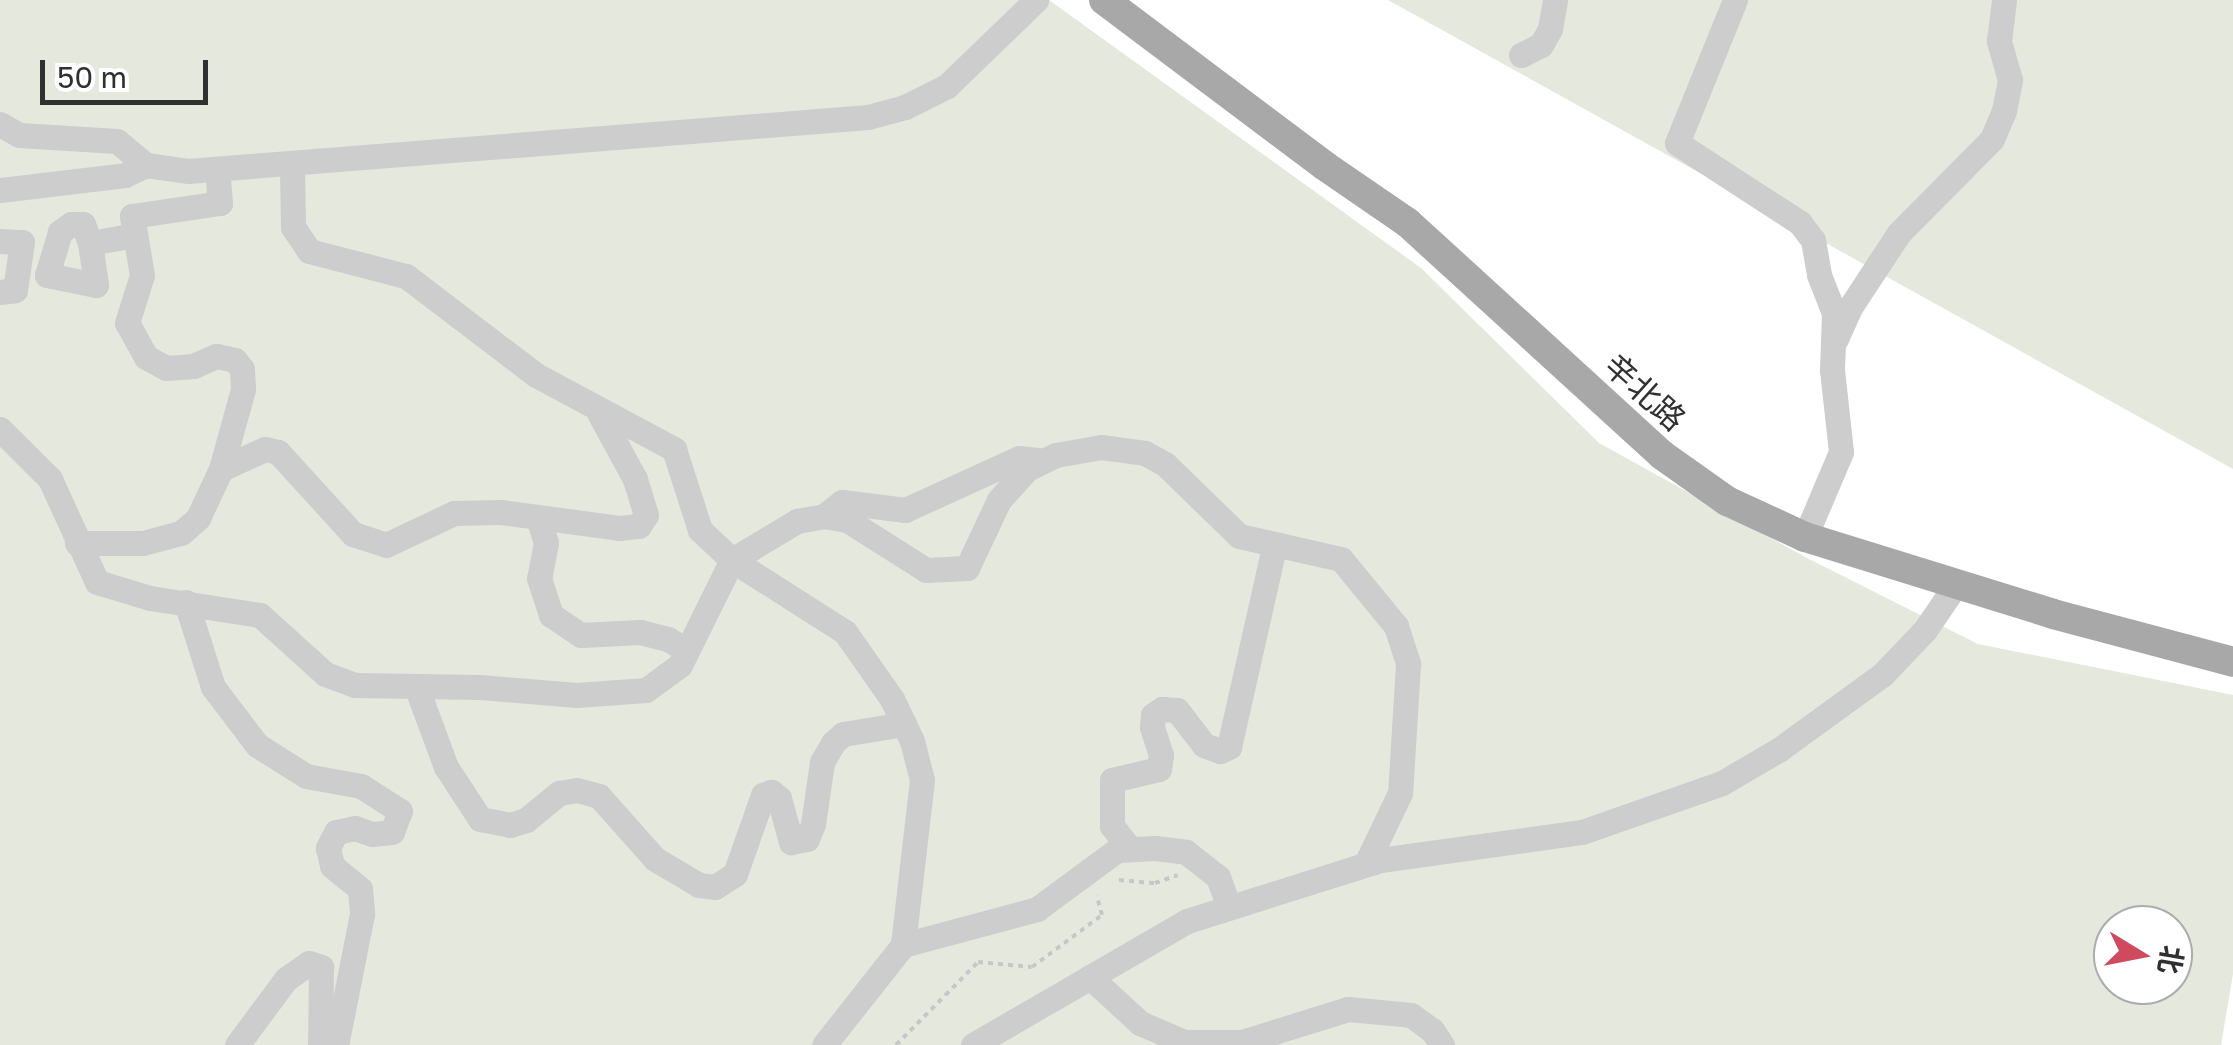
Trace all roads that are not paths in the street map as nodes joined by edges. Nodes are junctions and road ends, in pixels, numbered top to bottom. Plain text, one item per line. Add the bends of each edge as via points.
1 (1036, 0) edge
2 (1104, 0) edge
3 (1554, 0) edge
4 (1735, 0) edge
5 (2004, 0) edge
6 (1520, 55) dead end
7 (0, 124) edge
8 (292, 163) junction
9 (146, 165) junction
10 (217, 169) junction
11 (0, 190) edge
12 (135, 235) junction
13 (0, 241) edge
14 (90, 242) junction
15 (18, 265) junction
16 (49, 267) junction
17 (0, 292) edge
18 (1833, 345) junction
19 (599, 413) junction
20 (0, 429) edge
21 (1044, 461) junction
22 (222, 469) junction
23 (824, 516) junction
24 (538, 518) junction
25 (1805, 537) junction
26 (77, 543) junction
27 (1274, 547) junction
28 (732, 560) junction
29 (1957, 583) junction
30 (186, 602) junction
31 (687, 650) junction
32 (2233, 662) edge
33 (416, 686) junction
34 (904, 724) junction
35 (1130, 849) junction
36 (1366, 864) junction
37 (1229, 907) junction
38 (903, 945) junction
39 (1090, 977) junction
40 (237, 1045) edge
41 (320, 1045) edge
42 (336, 1045) edge
43 (824, 1045) edge
44 (973, 1045) edge
45 (1442, 1045) edge

1 - 8 street via 947,86 868,117
2 - 25 main road, 辛北路 via 1408,223 1662,456 1727,501
3 - 6 street via 1541,44
4 - 18 street via 1677,143 1807,232 1834,313
5 - 18 street via 1999,41 2010,80 1992,140 1899,233 1850,306
7 - 9 street via 19,135 117,141
8 - 10 street
8 - 19 street via 293,227 308,251 406,276 536,375
9 - 10 street
9 - 11 street via 125,176
10 - 12 street via 220,204 132,216
12 - 14 street
12 - 22 street via 142,275 127,323 146,357 182,369 227,357 242,369 243,390
13 - 15 street via 22,242
14 - 16 street via 83,224 71,224 60,232
14 - 16 street via 96,285 46,275
15 - 16 street
15 - 17 street via 15,290
18 - 25 street via 1840,452
19 - 24 street via 635,479 646,515 639,526 620,528
19 - 28 street via 674,449 700,530
20 - 26 street via 50,479
21 - 23 street via 1019,458 904,510 842,502
21 - 23 street via 999,500 967,568 926,570 847,520
21 - 27 street via 1101,447 1145,453 1238,536
22 - 24 street via 265,449 278,452 354,534 386,545 454,512
22 - 26 street via 198,518 181,532 143,542
23 - 28 street via 797,521
24 - 31 street via 546,543 541,596 551,615 581,634 640,632
25 - 29 main road, 辛北路
26 - 30 street via 97,582
27 - 35 street via 1229,747 1204,745 1177,710 1162,709 1152,715 1159,769 1112,780 1112,826
27 - 36 street via 1341,559 1396,626 1408,664 1400,793
28 - 31 street
28 - 34 street via 845,632
29 - 32 main road, 辛北路
29 - 36 street via 1882,675 1722,783 1582,832
30 - 33 street via 260,615 325,674 355,686
30 - 42 street via 212,687 258,746 306,776 362,786 400,811 392,832 336,832 328,848 332,866 360,888 362,914
31 - 33 street via 680,665 646,690 577,695
33 - 34 street via 446,768 480,818 510,825 559,793 599,796 654,859 715,887 735,874 763,794 780,798 791,842 807,839 822,762 833,743 842,734
34 - 38 street via 922,780
35 - 37 street via 1186,852 1218,877
35 - 38 street via 1117,850 1037,909
36 - 37 street
37 - 39 street via 1187,921
38 - 43 street
39 - 44 street
39 - 45 street via 1140,1023 1184,1042 1242,1042 1348,1009 1411,1015
40 - 41 street via 286,979 309,963 321,967

